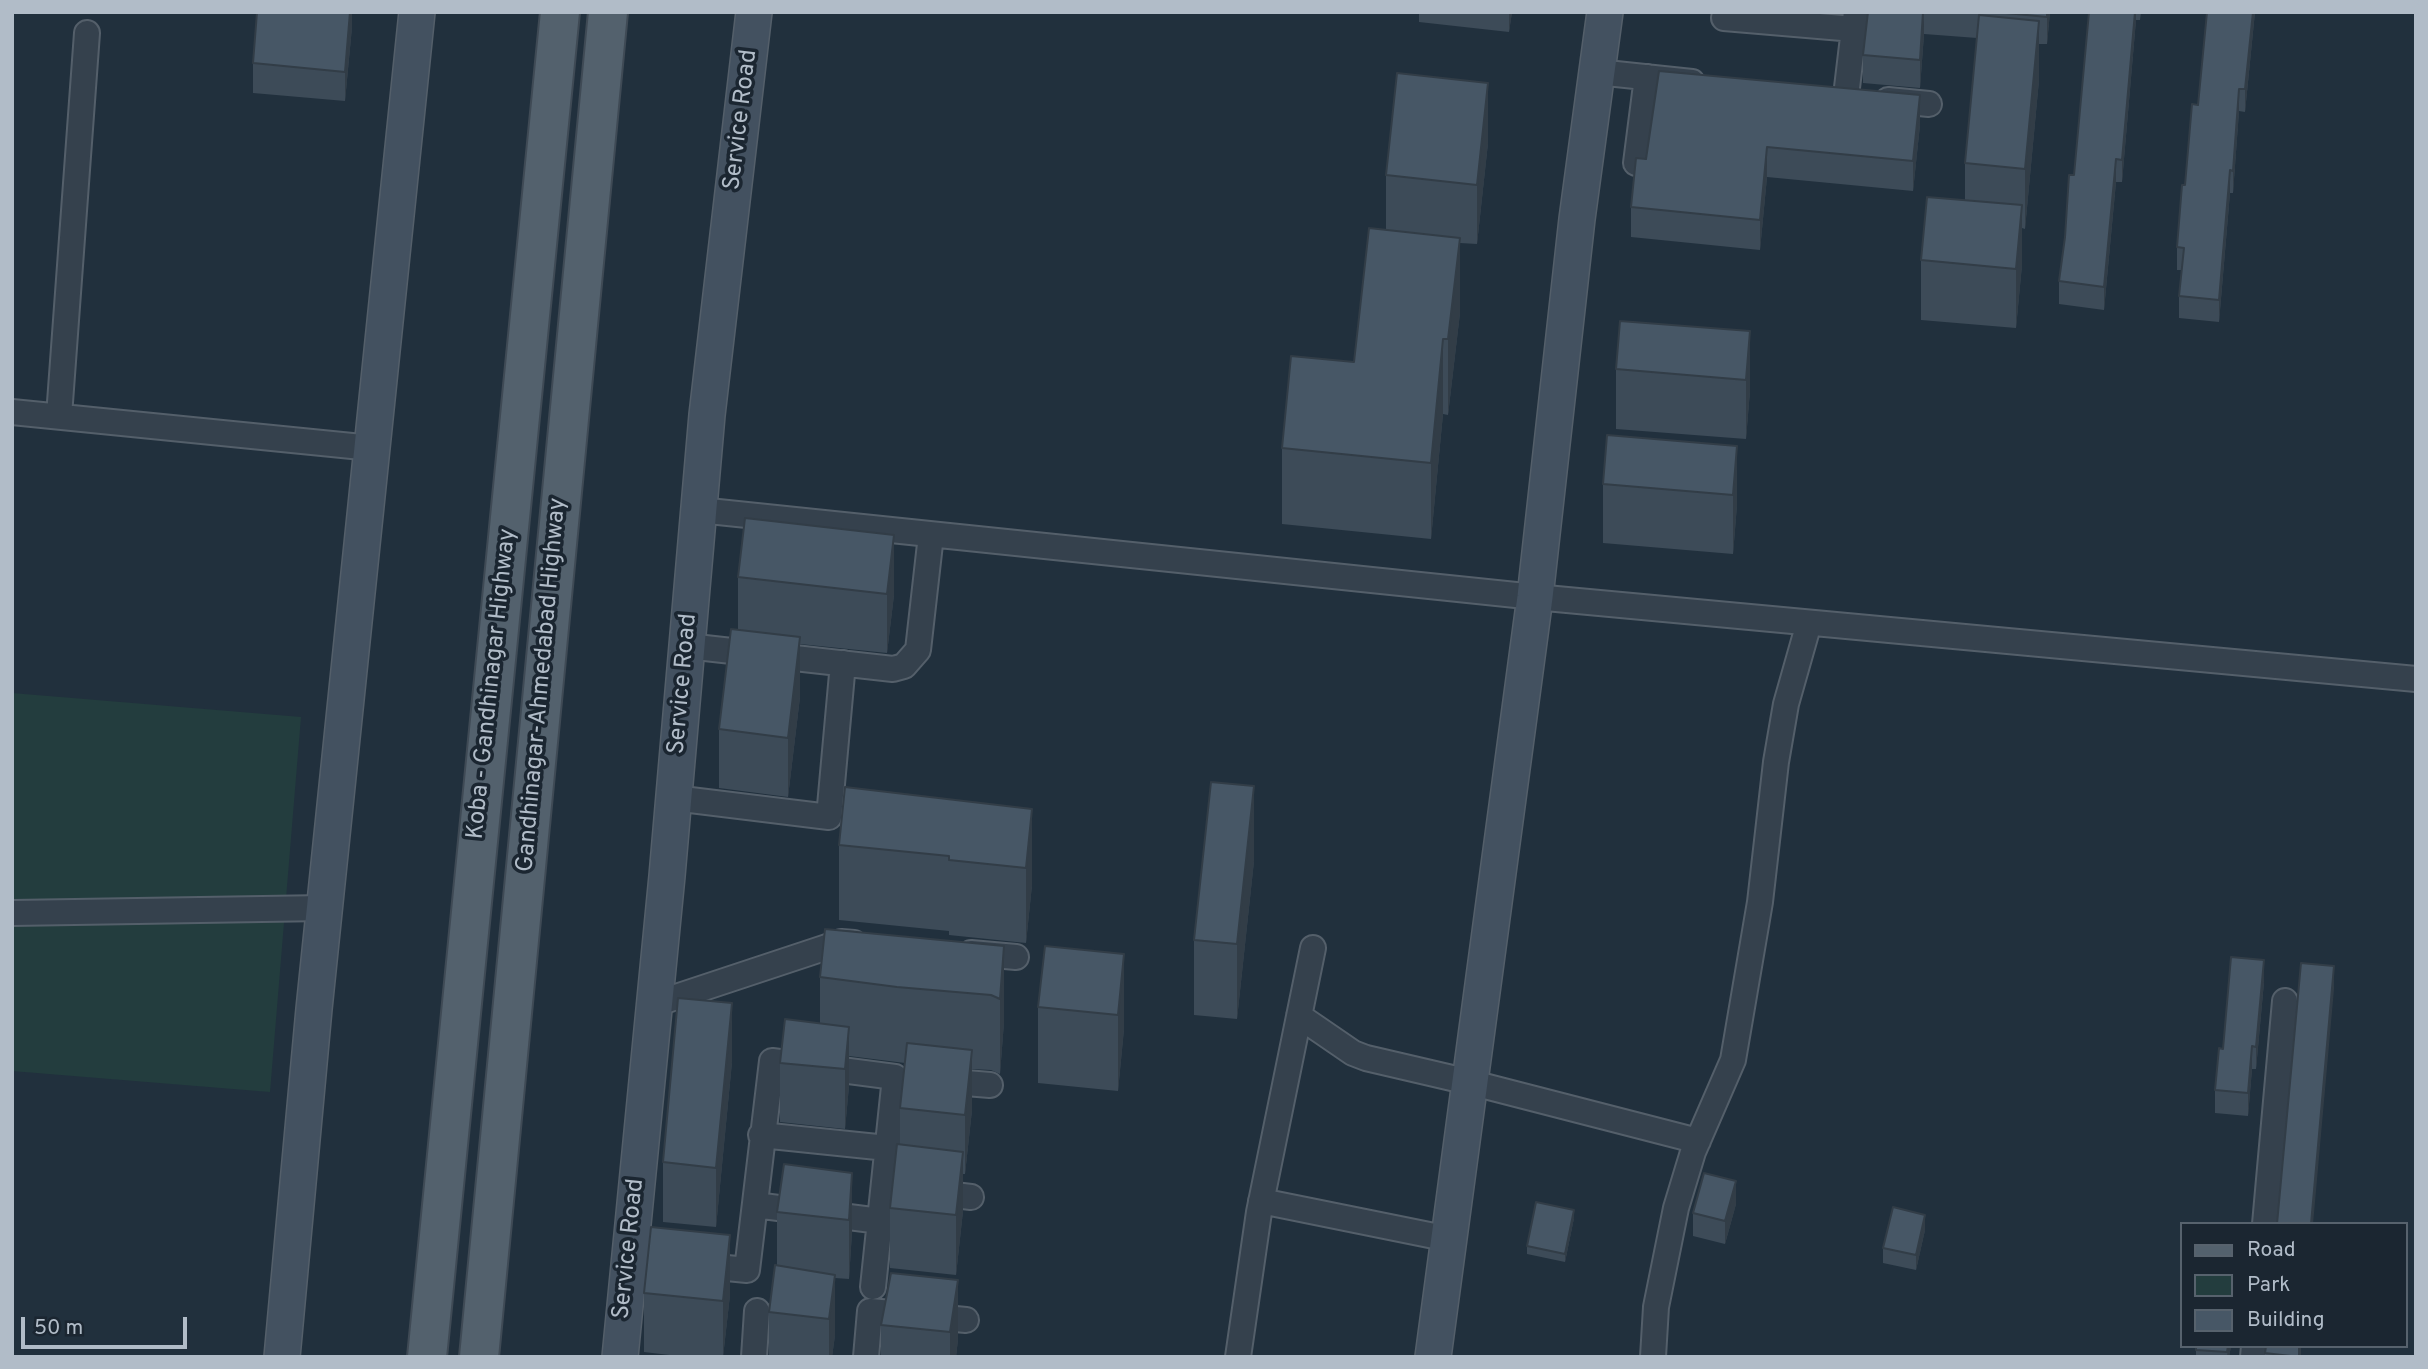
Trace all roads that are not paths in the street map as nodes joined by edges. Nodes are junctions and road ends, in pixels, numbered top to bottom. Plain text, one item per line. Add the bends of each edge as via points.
1 (417, 12) edge
2 (560, 12) edge
3 (608, 12) edge
4 (754, 12) edge
5 (1605, 12) edge
6 (1724, 18) dead end
7 (1855, 21) edge
8 (87, 33) dead end
9 (1597, 72) junction
10 (1647, 77) junction
11 (1713, 84) edge
12 (1819, 94) edge
13 (1846, 96) junction
14 (1930, 104) dead end
15 (1636, 163) edge
16 (12, 412) edge
17 (59, 416) junction
18 (372, 448) junction
19 (699, 510) junction
20 (931, 534) junction
21 (1535, 597) junction
22 (1809, 622) junction
23 (687, 646) junction
24 (842, 663) junction
25 (2416, 679) edge
26 (674, 798) junction
27 (325, 908) junction
28 (12, 913) edge
29 (876, 944) edge
30 (1313, 948) dead end
31 (953, 951) edge
32 (1016, 957) dead end
33 (2285, 1001) dead end
34 (655, 1004) junction
35 (1299, 1016) junction
36 (895, 1077) junction
37 (1469, 1082) junction
38 (990, 1085) dead end
39 (761, 1135) junction
40 (1698, 1141) junction
41 (887, 1148) junction
42 (883, 1187) junction
43 (971, 1196) dead end
44 (1261, 1201) junction
45 (755, 1205) junction
46 (880, 1221) junction
47 (2265, 1222) edge
48 (1450, 1239) junction
49 (651, 1261) junction
50 (873, 1287) dead end
51 (757, 1311) dead end
52 (966, 1320) dead end
53 (282, 1357) edge
54 (427, 1357) edge
55 (479, 1357) edge
56 (620, 1357) edge
57 (754, 1357) edge
58 (866, 1357) edge
59 (1238, 1357) edge
60 (1433, 1357) edge
61 (1654, 1357) edge

1 - 18 street
2 - 54 main road, Koba - Gandhinagar Highway
3 - 55 main road, Gandhinagar-Ahmedabad Highway
4 - 19 street, Service Road
5 - 9 street
6 - 7 street
7 - 13 street
8 - 17 street
9 - 10 street
9 - 21 street
10 - 11 street
10 - 15 street
12 - 13 street
13 - 14 street
16 - 17 street
17 - 18 street
18 - 27 street
19 - 20 street
19 - 23 street, Service Road
20 - 21 street
20 - 24 street via 918,650 913,659 893,669
21 - 22 street
21 - 37 street
22 - 25 street
22 - 40 street via 1776,762 1760,902 1733,1060
23 - 24 street
23 - 26 street, Service Road
24 - 26 street via 829,817
26 - 34 street, Service Road
27 - 28 street
27 - 53 street
29 - 34 street via 842,942
30 - 35 street
31 - 32 street
33 - 47 street
34 - 49 street, Service Road
35 - 37 street via 1353,1053
35 - 44 street
36 - 38 street
36 - 39 street via 772,1061
36 - 41 street
37 - 40 street
37 - 48 street
39 - 41 street
39 - 45 street
40 - 61 street via 1675,1208 1657,1307
41 - 42 street
42 - 43 street
42 - 46 street
44 - 48 street
44 - 59 street
45 - 46 street
45 - 49 street via 747,1270
46 - 50 street
48 - 60 street
49 - 56 street, Service Road
51 - 57 street
52 - 58 street via 870,1311

